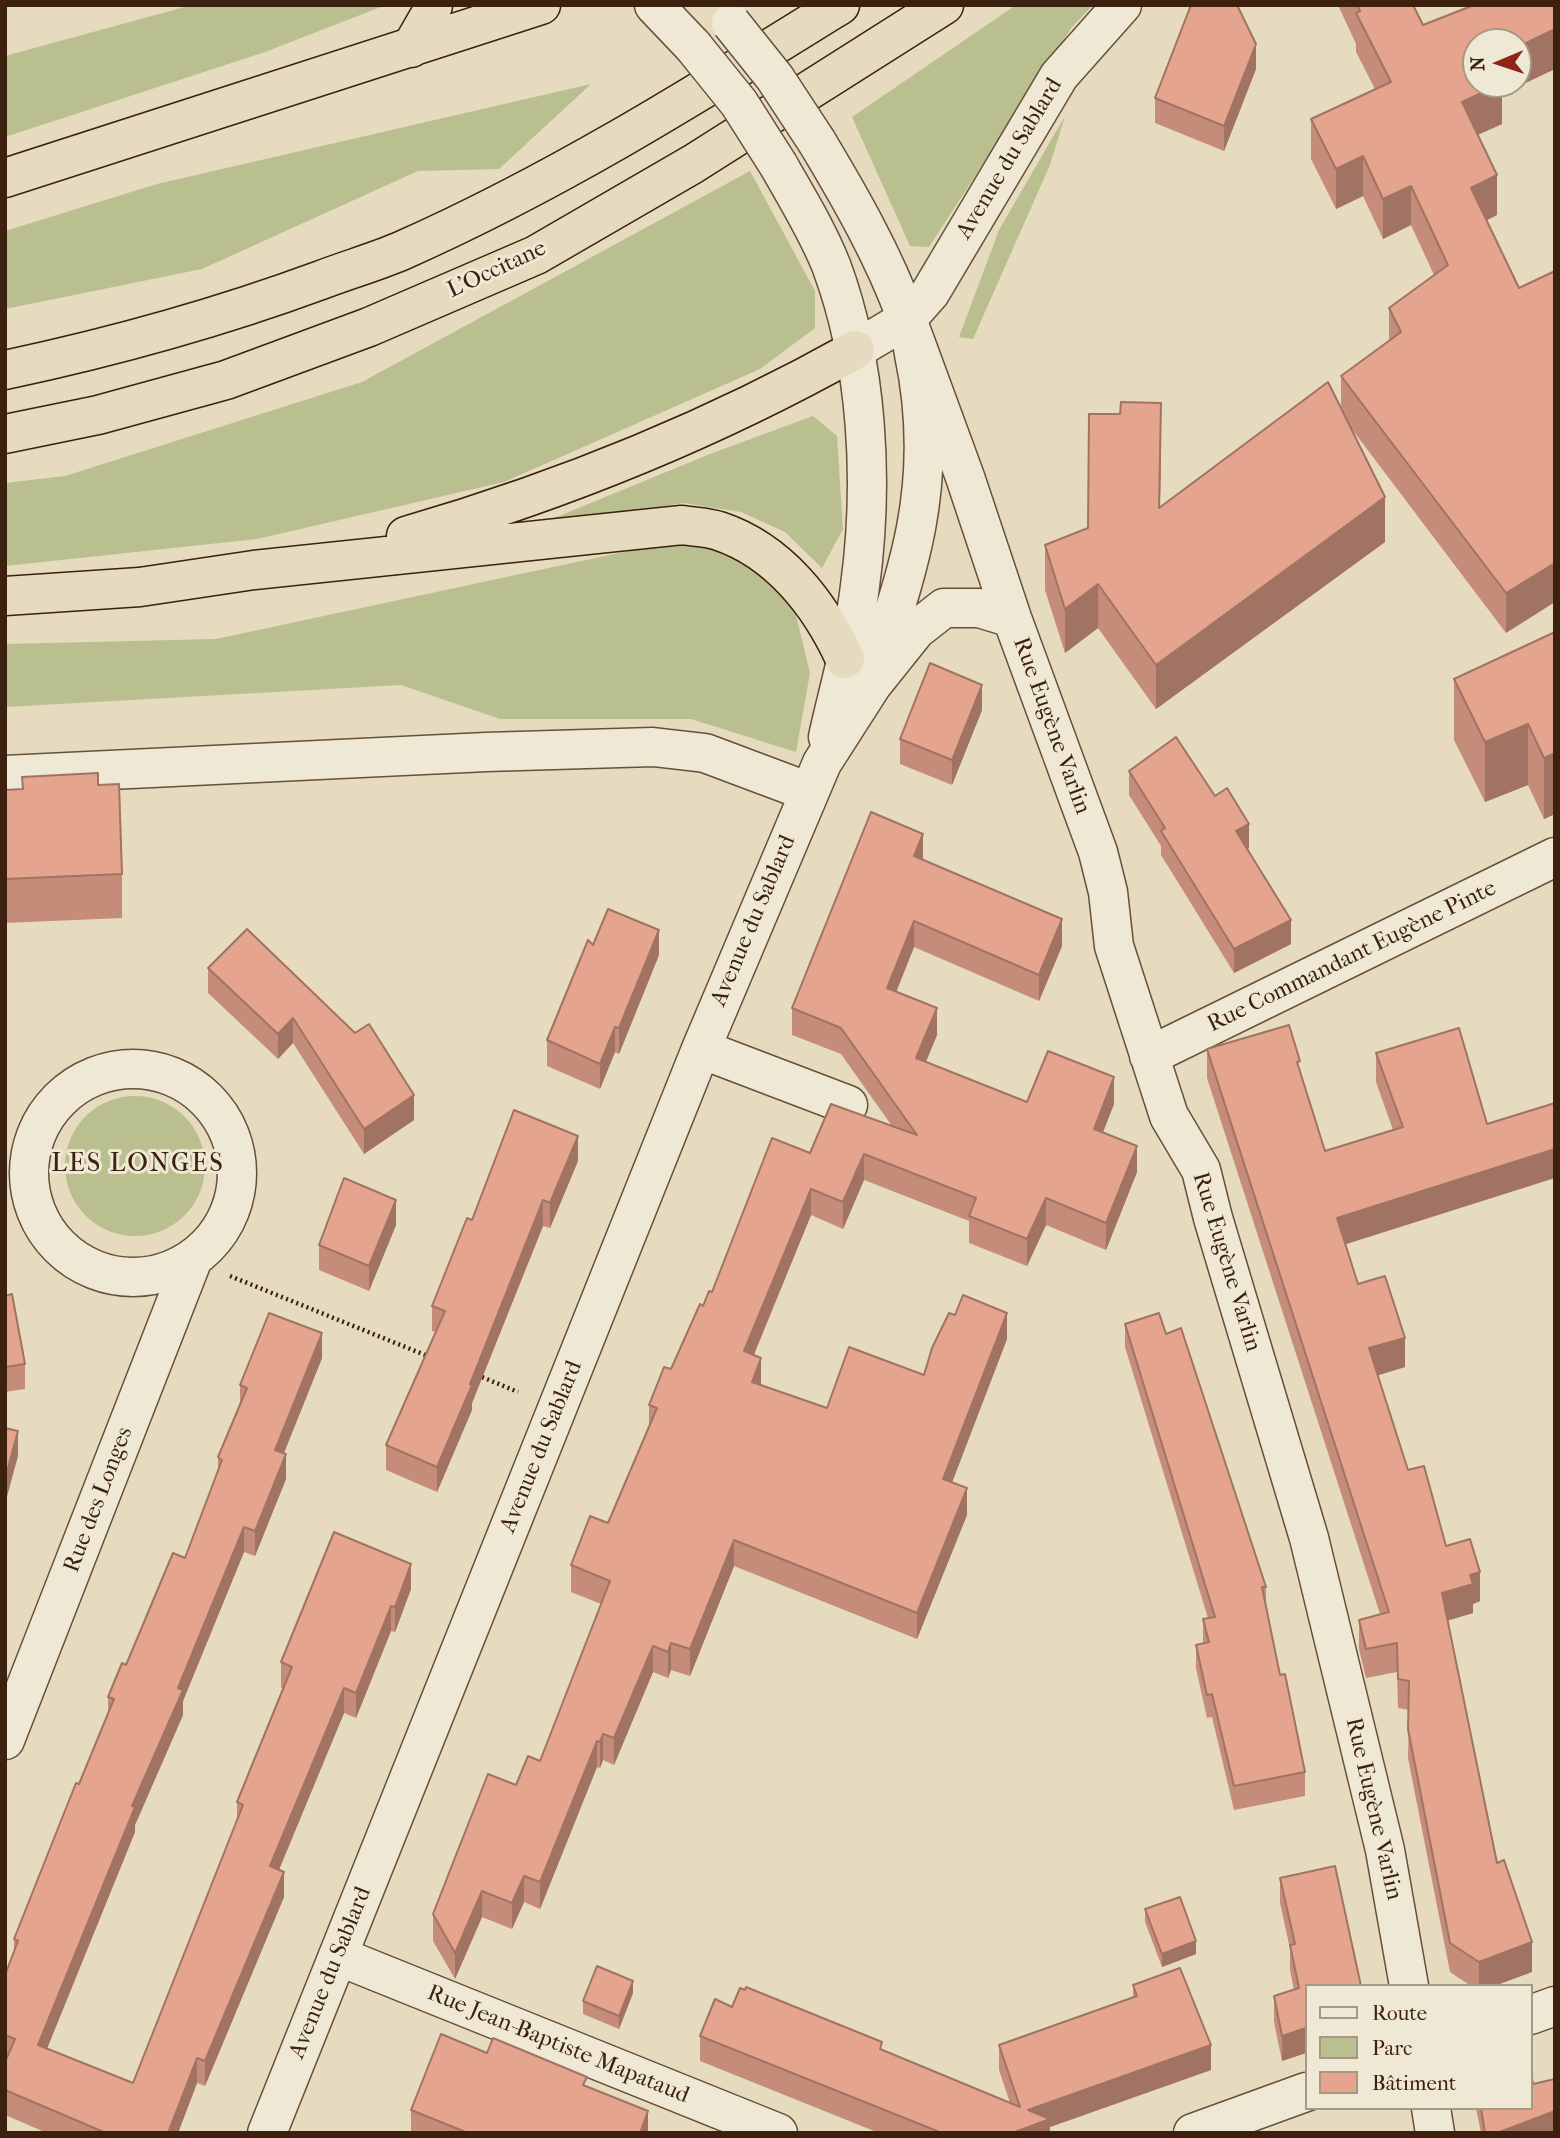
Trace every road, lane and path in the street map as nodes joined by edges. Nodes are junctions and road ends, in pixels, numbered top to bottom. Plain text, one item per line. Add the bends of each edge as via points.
1 (433, 5) edge
2 (541, 5) edge
3 (654, 5) edge
4 (840, 5) edge
5 (944, 5) edge
6 (1122, 5) edge
7 (723, 14) edge
8 (411, 48) junction
9 (5, 178) edge
10 (907, 319) junction
11 (855, 350) junction
12 (5, 370) edge
13 (5, 434) edge
14 (254, 570) junction
15 (5, 596) edge
16 (1012, 618) junction
17 (845, 659) junction
18 (872, 685) junction
19 (5, 775) edge
20 (816, 778) junction
21 (1555, 857) edge
22 (701, 1049) junction
23 (1149, 1056) junction
24 (848, 1105) dead end
25 (192, 1261) junction
26 (432, 1357) edge
27 (469, 1372) edge
28 (558, 1408) junction
29 (5, 1740) edge
30 (338, 1956) junction
31 (1409, 1984) edge
32 (1555, 2006) edge
33 (1532, 2014) edge
34 (1304, 2093) edge
35 (1431, 2110) edge
36 (267, 2133) edge
37 (778, 2133) edge
38 (1193, 2133) edge
39 (1435, 2133) edge

1 - 8 highway
2 - 8 highway
3 - 11 street, Avenue du Sablard, bridge via 739,103 779,166 828,258
4 - 12 highway via 567,169 399,251 254,304 97,351
5 - 13 highway, L'Occitane via 694,164 536,255 369,327 226,380 98,415
6 - 10 street, Avenue du Sablard via 1059,76 930,293
7 - 10 street, Avenue du Sablard, bridge via 775,78 845,188
8 - 9 highway
10 - 11 street, Avenue du Sablard
10 - 16 street, Rue Eugène Varlin
10 - 18 street, Avenue du Sablard via 922,391 924,466 912,548
11 - 14 highway via 791,385 567,483 381,543
11 - 17 street, Avenue du Sablard via 868,510 860,588
14 - 15 highway via 140,587
14 - 17 highway via 682,525 718,530 754,546 789,573 831,629
16 - 18 street, Avenue du Sablard via 979,608 944,608 916,630
16 - 23 street, Rue Eugène Varlin via 1098,852 1114,946
17 - 20 street, Avenue du Sablard
18 - 20 street, Avenue du Sablard
19 - 20 street via 653,747 705,753
20 - 22 street, Avenue du Sablard
21 - 23 street, Rue Commandant Eugène Pinte
22 - 24 street
22 - 28 street, Avenue du Sablard
23 - 31 street, Rue Eugène Varlin via 1169,1116 1201,1170 1309,1538 1385,1850
25 - 25 street, Rue des Longes via 216,1238 232,1208 238,1175 234,1142 219,1112 196,1088 166,1073 133,1068 100,1073 69,1090 44,1116 31,1150 28,1186 38,1220 60,1249 89,1269 124,1279 160,1275
25 - 26 path
25 - 29 street, Rue des Longes
27 - 28 path
28 - 30 street, Avenue du Sablard
30 - 36 street, Avenue du Sablard
30 - 37 street, Rue Jean-Baptiste Mapataud
32 - 33 street
34 - 38 street
35 - 39 street

